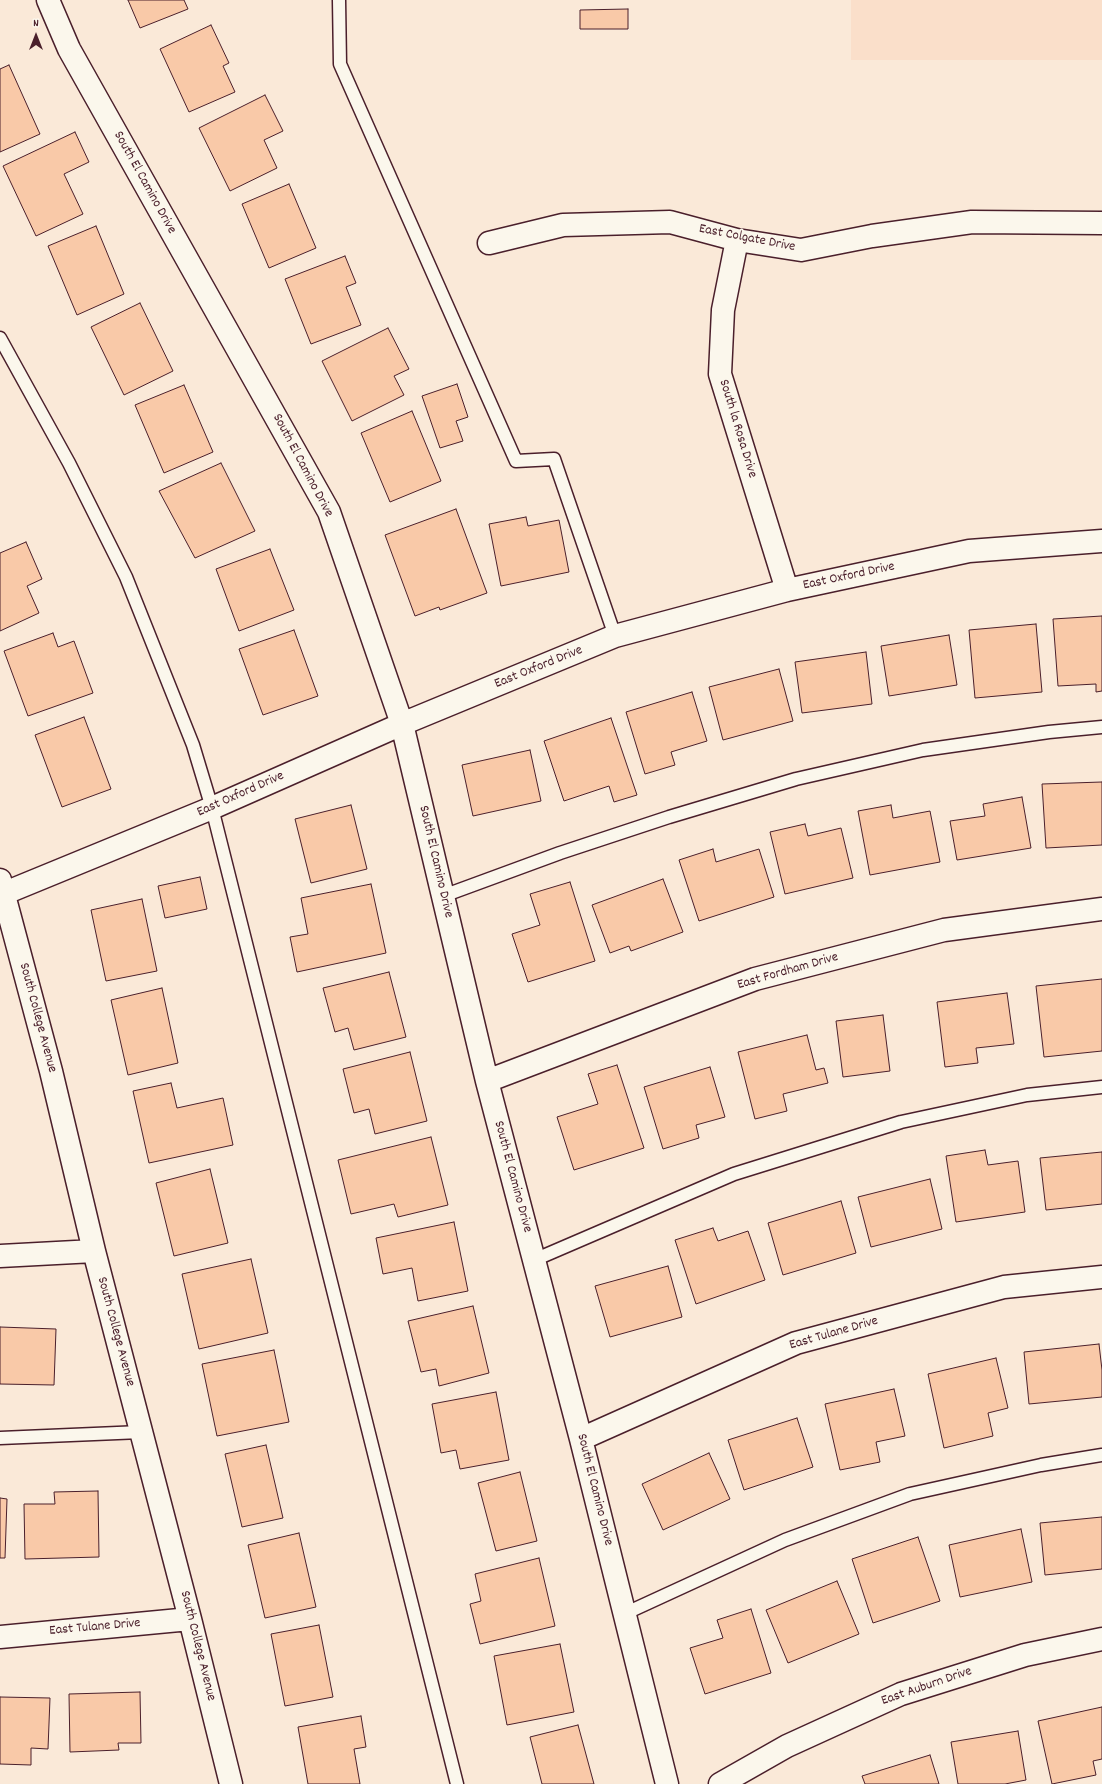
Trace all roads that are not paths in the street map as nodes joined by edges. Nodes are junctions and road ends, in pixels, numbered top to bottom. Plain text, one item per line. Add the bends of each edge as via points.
1 (48, 0) edge
2 (339, 0) edge
3 (1102, 223) edge
4 (738, 240) junction
5 (489, 243) dead end
6 (0, 338) edge
7 (1102, 541) edge
8 (787, 590) junction
9 (615, 636) junction
10 (402, 724) junction
11 (1102, 727) edge
12 (212, 808) junction
13 (2, 887) edge
14 (443, 896) junction
15 (1102, 909) edge
16 (487, 1081) junction
17 (1102, 1087) edge
18 (94, 1251) junction
19 (0, 1256) edge
20 (534, 1260) junction
21 (1102, 1277) edge
22 (141, 1432) junction
23 (0, 1438) edge
24 (581, 1439) junction
25 (1102, 1455) edge
26 (624, 1614) junction
27 (190, 1619) junction
28 (0, 1636) edge
29 (1102, 1639) edge
30 (230, 1784) edge
31 (457, 1784) edge
32 (667, 1784) edge
33 (720, 1784) edge

1 - 10 street, South El Camino Drive via 69,49 329,512
2 - 9 lane via 340,64 516,461 554,459
3 - 4 street, East Colgate Drive via 972,222 872,236 801,250
4 - 5 street, East Colgate Drive via 670,222 563,225
4 - 8 street, South la Rosa Drive via 723,310 720,374
6 - 12 lane via 69,463 126,577 193,746
7 - 8 street, East Oxford Drive via 968,551
8 - 9 street, East Oxford Drive
9 - 10 street, East Oxford Drive
10 - 12 street, East Oxford Drive
10 - 14 street, South El Camino Drive
11 - 14 lane via 923,750 796,779 560,853
12 - 13 street, East Oxford Drive
12 - 31 lane
13 - 18 street, South College Avenue via 51,1071
14 - 16 street, South El Camino Drive
15 - 16 street, East Fordham Drive via 944,930 755,979
16 - 20 street, South El Camino Drive
17 - 20 lane via 1027,1095 901,1122 734,1174
18 - 19 street
18 - 22 street, South College Avenue
20 - 24 street, South El Camino Drive
21 - 24 street, East Tulane Drive via 1004,1287 796,1343
22 - 23 lane
22 - 27 street, South College Avenue
24 - 26 street, South El Camino Drive
25 - 26 lane via 1041,1464 910,1494 786,1540
26 - 32 street, South El Camino Drive
27 - 28 street, East Tulane Drive
27 - 30 street, South College Avenue
29 - 33 street, East Auburn Drive via 1025,1654 901,1694 787,1746

